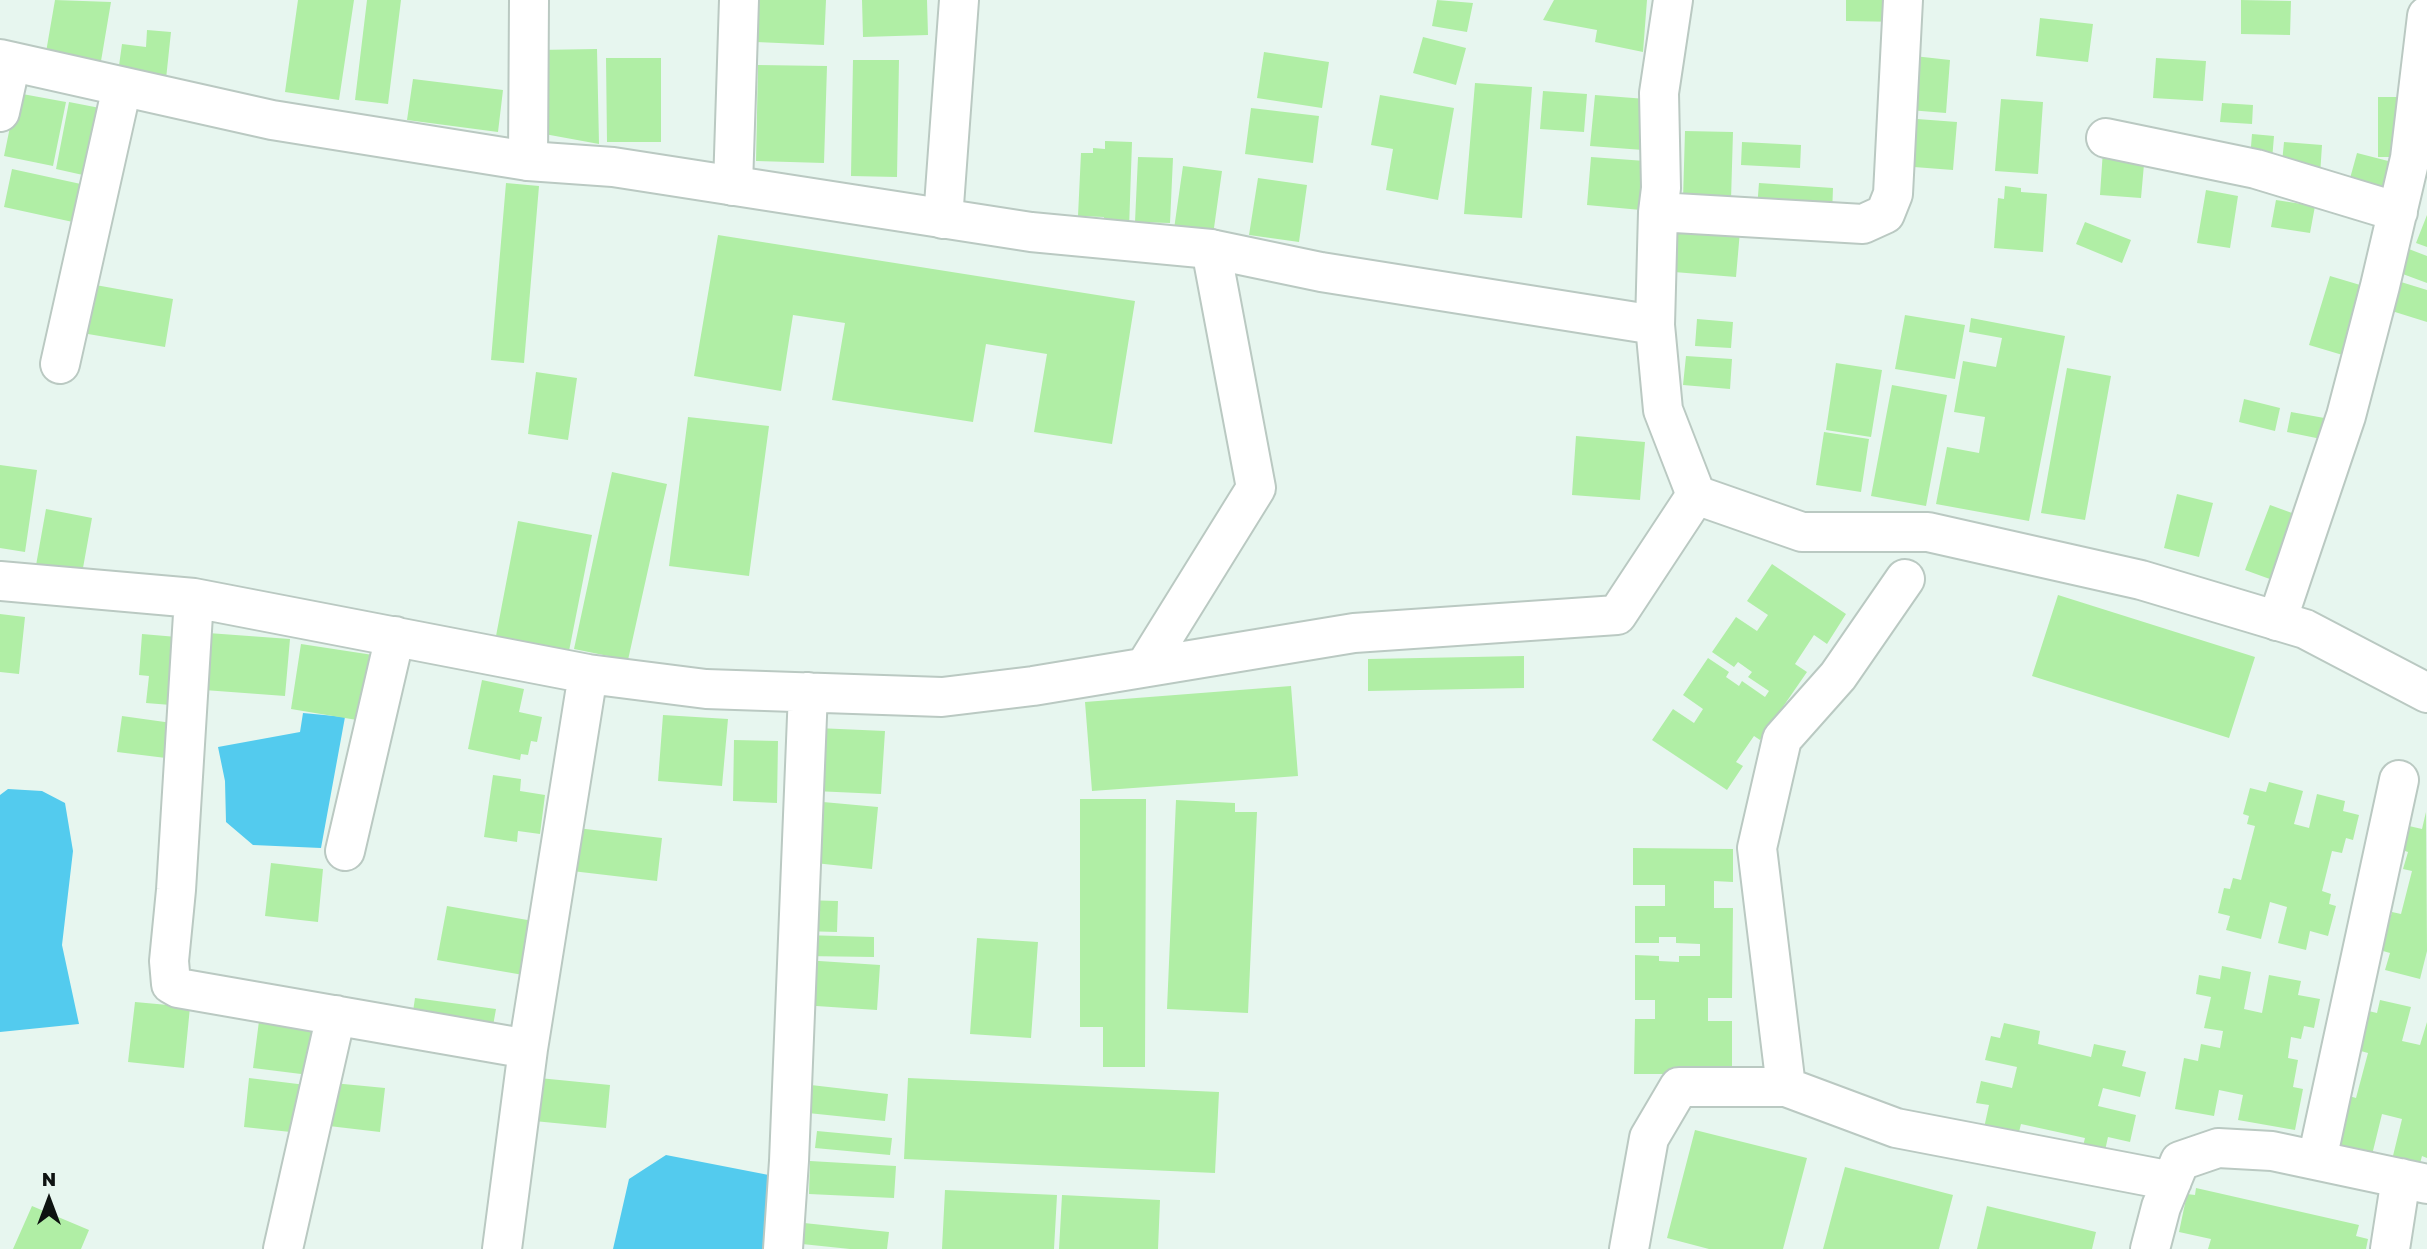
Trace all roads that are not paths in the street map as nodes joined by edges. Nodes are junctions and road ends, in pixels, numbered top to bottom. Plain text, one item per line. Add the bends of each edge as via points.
1 (529, 0) edge
2 (739, 0) edge
3 (959, 0) edge
4 (1673, 0) edge
5 (1903, 0) edge
6 (2427, 16) edge
7 (5, 60) edge
8 (122, 87) junction
9 (0, 112) edge
10 (2106, 138) dead end
11 (528, 161) junction
12 (733, 186) junction
13 (1658, 212) junction
14 (2398, 212) junction
15 (943, 219) junction
16 (1211, 249) junction
17 (1655, 325) junction
18 (60, 364) dead end
19 (1696, 495) junction
20 (1905, 579) dead end
21 (0, 581) edge
22 (194, 598) junction
23 (2277, 621) junction
24 (395, 636) junction
25 (1145, 667) junction
26 (588, 674) junction
27 (808, 692) junction
28 (2427, 693) edge
29 (2399, 780) dead end
30 (345, 851) dead end
31 (336, 1015) junction
32 (528, 1049) junction
33 (1786, 1087) junction
34 (2317, 1160) junction
35 (2172, 1181) junction
36 (2414, 1181) edge
37 (1633, 1248) edge
38 (283, 1249) edge
39 (502, 1249) edge
40 (783, 1249) edge
41 (2150, 1249) edge
42 (2389, 1249) edge

1 - 11 street
2 - 12 street
3 - 15 street
4 - 13 street via 1658,93
5 - 13 street via 1894,194 1885,214 1863,224
6 - 14 street via 2410,158
7 - 8 street
7 - 9 street
8 - 11 street via 272,120
8 - 18 street
10 - 14 street via 2256,169
11 - 12 street via 614,167
12 - 15 street
13 - 17 street
14 - 23 street via 2346,416
15 - 16 street
16 - 17 street via 1321,272
16 - 25 street via 1256,488
17 - 19 street via 1663,410
19 - 23 street via 1802,531 1928,531 2141,580
19 - 25 street via 1618,615 1354,633
20 - 33 street via 1838,676 1782,739 1757,848
21 - 22 street
22 - 24 street
22 - 31 street via 169,981 178,988
23 - 28 street via 2305,629
24 - 26 street
24 - 30 street
25 - 27 street via 942,697
26 - 27 street via 706,689
26 - 32 street
27 - 40 street
29 - 34 street
31 - 32 street
31 - 38 street
32 - 39 street
33 - 35 street via 1896,1128
33 - 37 street via 1679,1087 1649,1138
34 - 35 street via 2273,1151 2218,1148 2180,1161
34 - 36 street
35 - 41 street
36 - 42 street

